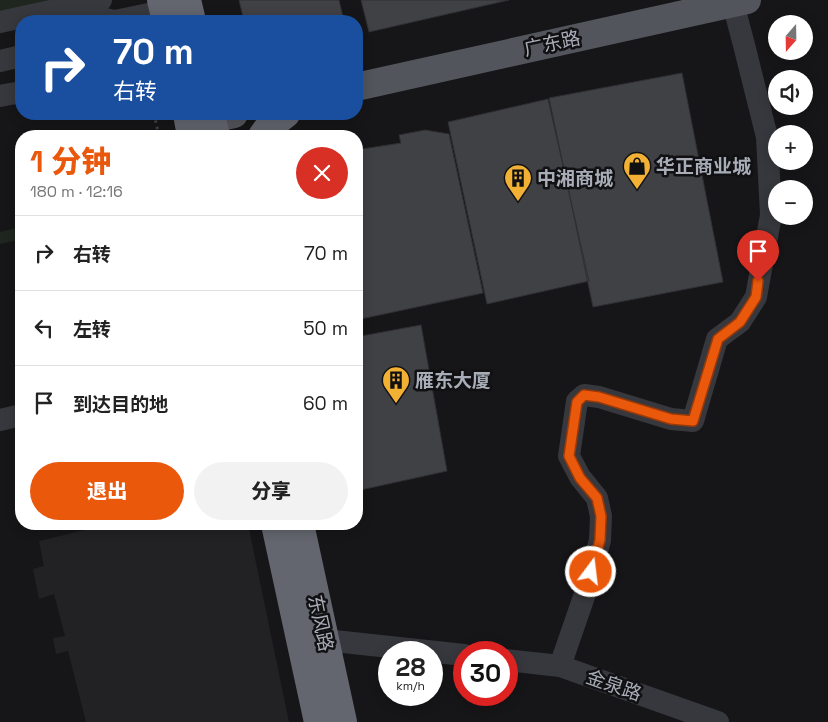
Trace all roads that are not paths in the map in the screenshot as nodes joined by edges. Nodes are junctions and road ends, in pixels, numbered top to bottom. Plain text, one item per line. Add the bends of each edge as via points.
1 (101, 0) edge
2 (740, 2) edge
3 (169, 8) edge
4 (32, 15) edge
5 (56, 15) edge
6 (85, 15) edge
7 (140, 15) edge
8 (181, 15) edge
9 (15, 19) edge
10 (0, 22) edge
11 (15, 24) edge
12 (0, 28) edge
13 (15, 57) edge
14 (0, 61) edge
15 (363, 85) edge
16 (15, 93) edge
17 (0, 96) edge
18 (279, 120) edge
19 (267, 130) edge
20 (15, 416) edge
21 (0, 420) edge
22 (276, 530) edge
23 (301, 530) edge
24 (325, 640) junction
25 (453, 654) edge
26 (518, 661) edge
27 (560, 666) junction
28 (318, 722) edge
29 (343, 722) edge
30 (718, 722) edge

1 - 4 street
2 - 15 main road, 广东路
2 - 27 street via 744,45 767,137 771,215 756,297 740,322 718,339 693,421 671,419 599,397 584,395 577,402 569,456 580,478 597,498 601,516 600,540
3 - 7 street
3 - 8 highway
5 - 6 street via 70,12
9 - 10 street
11 - 12 street
13 - 14 street
16 - 17 street
18 - 19 highway
20 - 21 street
22 - 28 highway, 东风路
23 - 24 highway, 东风路
24 - 25 street
24 - 29 highway, 东风路
26 - 27 street, 金泉路
27 - 30 street, 金泉路

